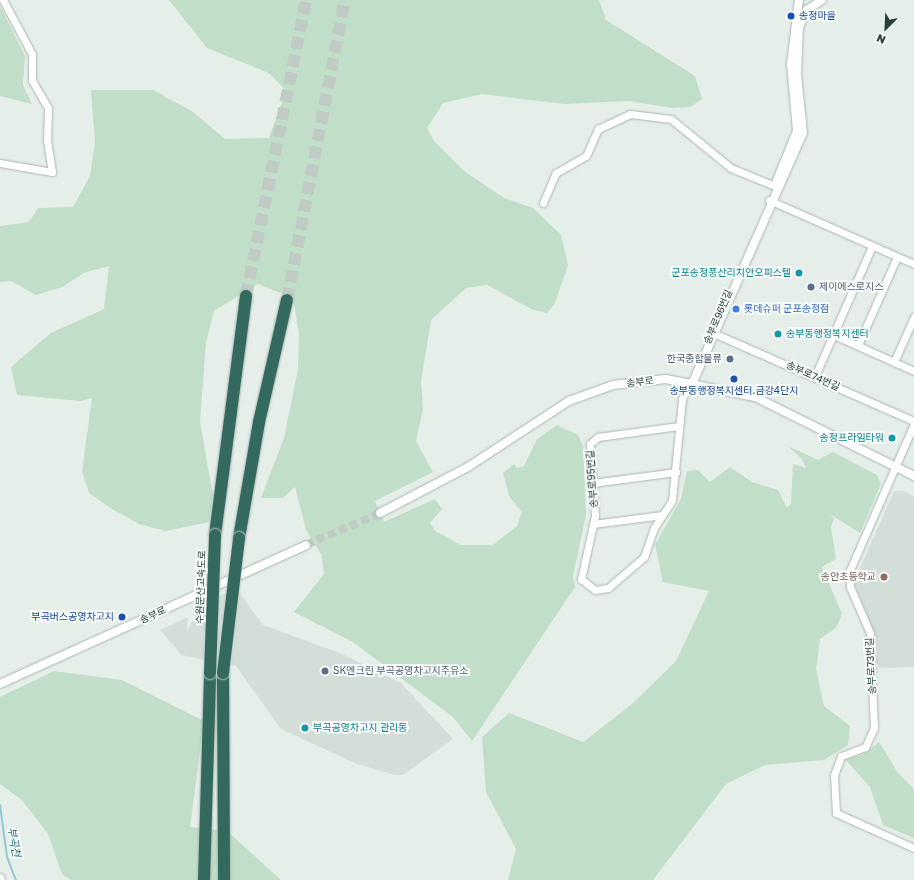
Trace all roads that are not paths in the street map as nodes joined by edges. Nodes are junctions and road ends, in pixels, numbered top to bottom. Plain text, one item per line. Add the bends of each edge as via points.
1 (3, 0) edge
2 (800, 0) edge
3 (822, 0) edge
4 (0, 163) edge
5 (775, 186) junction
6 (771, 201) junction
7 (543, 203) dead end
8 (872, 246) junction
9 (897, 257) junction
10 (914, 264) edge
11 (246, 296) tunnel mouth
12 (287, 300) tunnel mouth
13 (914, 317) edge
14 (713, 332) junction
15 (834, 335) junction
16 (858, 345) junction
17 (894, 362) junction
18 (914, 371) edge
19 (815, 376) junction
20 (691, 382) junction
21 (914, 422) edge
22 (679, 426) junction
23 (896, 467) junction
24 (676, 472) junction
25 (914, 476) edge
26 (592, 484) junction
27 (380, 513) tunnel mouth
28 (662, 515) junction
29 (593, 524) junction
30 (306, 545) tunnel mouth
31 (0, 684) edge
32 (914, 848) edge
33 (0, 877) edge
34 (203, 877) edge
35 (1, 880) edge
36 (224, 880) edge

1 - 4 street via 32,54 32,80 48,108 47,141 52,172
2 - 5 street, 송부로96번길 via 791,64 797,131
3 - 6 street via 807,10 799,26 797,74 803,133
5 - 6 street, 송부로96번길
5 - 7 street via 731,168 671,118 630,114 598,129 586,156 556,173
6 - 8 street
6 - 14 street, 송부로96번길
8 - 9 street
8 - 15 street
9 - 10 street
9 - 16 street
11 - 34 highway, 수원문산고속도로, bridge via 214,535
12 - 36 highway, bridge via 259,422 239,538 223,672
13 - 17 street
14 - 19 street, 송부로74번길
14 - 20 street, 송부로96번길
15 - 16 street
15 - 19 street
16 - 17 street
17 - 18 street
19 - 21 street, 송부로74번길
20 - 22 street, 송부로95번길 via 682,399
20 - 23 street, 송부로 via 755,397
20 - 27 street, 송부로 via 666,379 613,385 569,401 468,468
21 - 23 street, 송부로74번길
22 - 24 street, 송부로95번길
22 - 26 street, 송부로95번길 via 592,440
23 - 25 street, 송부로
23 - 32 street, 송부로73번길 via 848,578 870,633 874,728 865,747 841,756 834,775 836,813
24 - 26 street
24 - 28 street, 송부로95번길 via 672,500
26 - 29 street, 송부로95번길
28 - 29 street
28 - 29 street, 송부로95번길 via 644,557 600,591 581,579
30 - 31 street, 송부로
33 - 35 street

